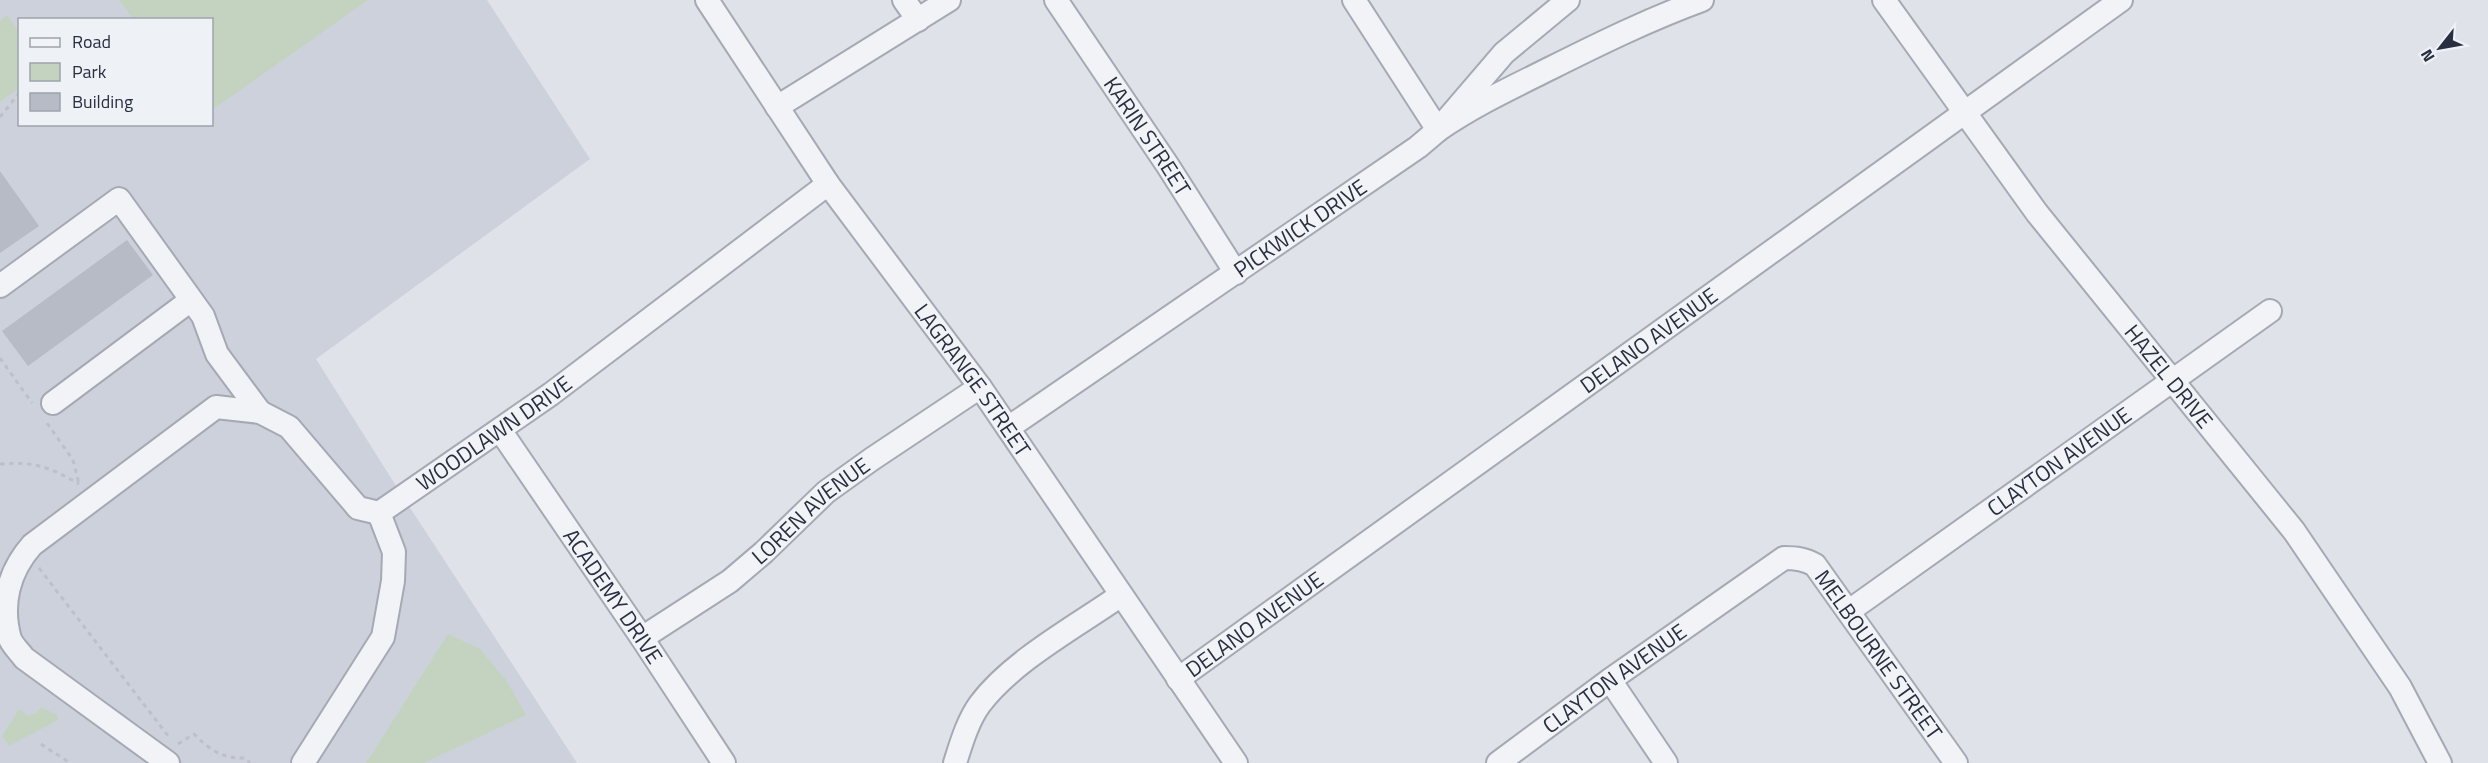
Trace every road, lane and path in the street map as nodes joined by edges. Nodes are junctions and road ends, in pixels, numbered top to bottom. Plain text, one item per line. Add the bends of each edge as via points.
1 (707, 0) edge
2 (904, 0) edge
3 (949, 0) edge
4 (1056, 0) edge
5 (1354, 0) edge
6 (1568, 0) edge
7 (1702, 0) edge
8 (1884, 0) edge
9 (2121, 0) edge
10 (918, 20) junction
11 (18, 94) edge
12 (777, 107) junction
13 (1965, 112) junction
14 (0, 117) edge
15 (1438, 130) junction
16 (828, 184) junction
17 (1236, 273) junction
18 (0, 286) edge
19 (191, 300) junction
20 (2270, 311) dead end
21 (2172, 381) junction
22 (980, 387) junction
23 (52, 403) dead end
24 (260, 412) junction
25 (1008, 428) junction
26 (500, 430) junction
27 (0, 464) edge
28 (79, 484) dead end
29 (379, 513) junction
30 (1792, 558) joint
31 (35, 562) dead end
32 (1121, 595) junction
33 (1849, 610) junction
34 (642, 638) junction
35 (1178, 679) junction
36 (1610, 680) junction
37 (41, 744) dead end
38 (70, 763) edge
39 (168, 763) edge
40 (250, 763) edge
41 (303, 763) edge
42 (724, 763) edge
43 (955, 763) edge
44 (1236, 763) edge
45 (1498, 763) edge
46 (1666, 763) edge
47 (1956, 763) edge
48 (2440, 763) edge

1 - 12 street, LAGRANGE STREET
2 - 10 street
3 - 10 street
4 - 17 street, KARIN STREET
5 - 15 street
6 - 15 street, PICKWICK DRIVE via 1504,53
7 - 15 street via 1653,18 1464,112
8 - 13 street, HAZEL DRIVE
9 - 13 street, DELANO AVENUE
10 - 12 street
11 - 14 path
12 - 16 street, LAGRANGE STREET
13 - 21 street, HAZEL DRIVE via 2037,213
13 - 35 street, DELANO AVENUE
15 - 17 street, PICKWICK DRIVE
16 - 22 street, LAGRANGE STREET
16 - 26 street, WOODLAWN DRIVE
17 - 25 street, PICKWICK DRIVE
18 - 19 street via 119,199
19 - 23 street
19 - 24 street via 203,316 217,354
20 - 21 street, CLAYTON AVENUE
21 - 33 street, CLAYTON AVENUE
21 - 48 street, HAZEL DRIVE via 2294,531 2400,687
22 - 25 street, LAGRANGE STREET
22 - 34 street, LOREN AVENUE via 826,492 730,581
24 - 29 street via 289,427 358,508
24 - 39 street via 216,408 32,545 15,564 6,585 3,613 10,639 24,658
25 - 32 street, LAGRANGE STREET
26 - 29 street, WOODLAWN DRIVE
26 - 34 street, ACADEMY DRIVE
27 - 28 path via 24,462 53,469
29 - 41 street via 394,552 383,637
30 - 33 street, MELBOURNE STREET via 1815,565
30 - 36 street, CLAYTON AVENUE via 1784,558
31 - 40 path via 174,744 194,734 221,755 245,758
32 - 35 street, LAGRANGE STREET
32 - 43 street via 996,686 978,706
33 - 47 street, MELBOURNE STREET
34 - 42 street, ACADEMY DRIVE
35 - 44 street, LAGRANGE STREET
36 - 45 street, CLAYTON AVENUE
36 - 46 street
37 - 38 path

